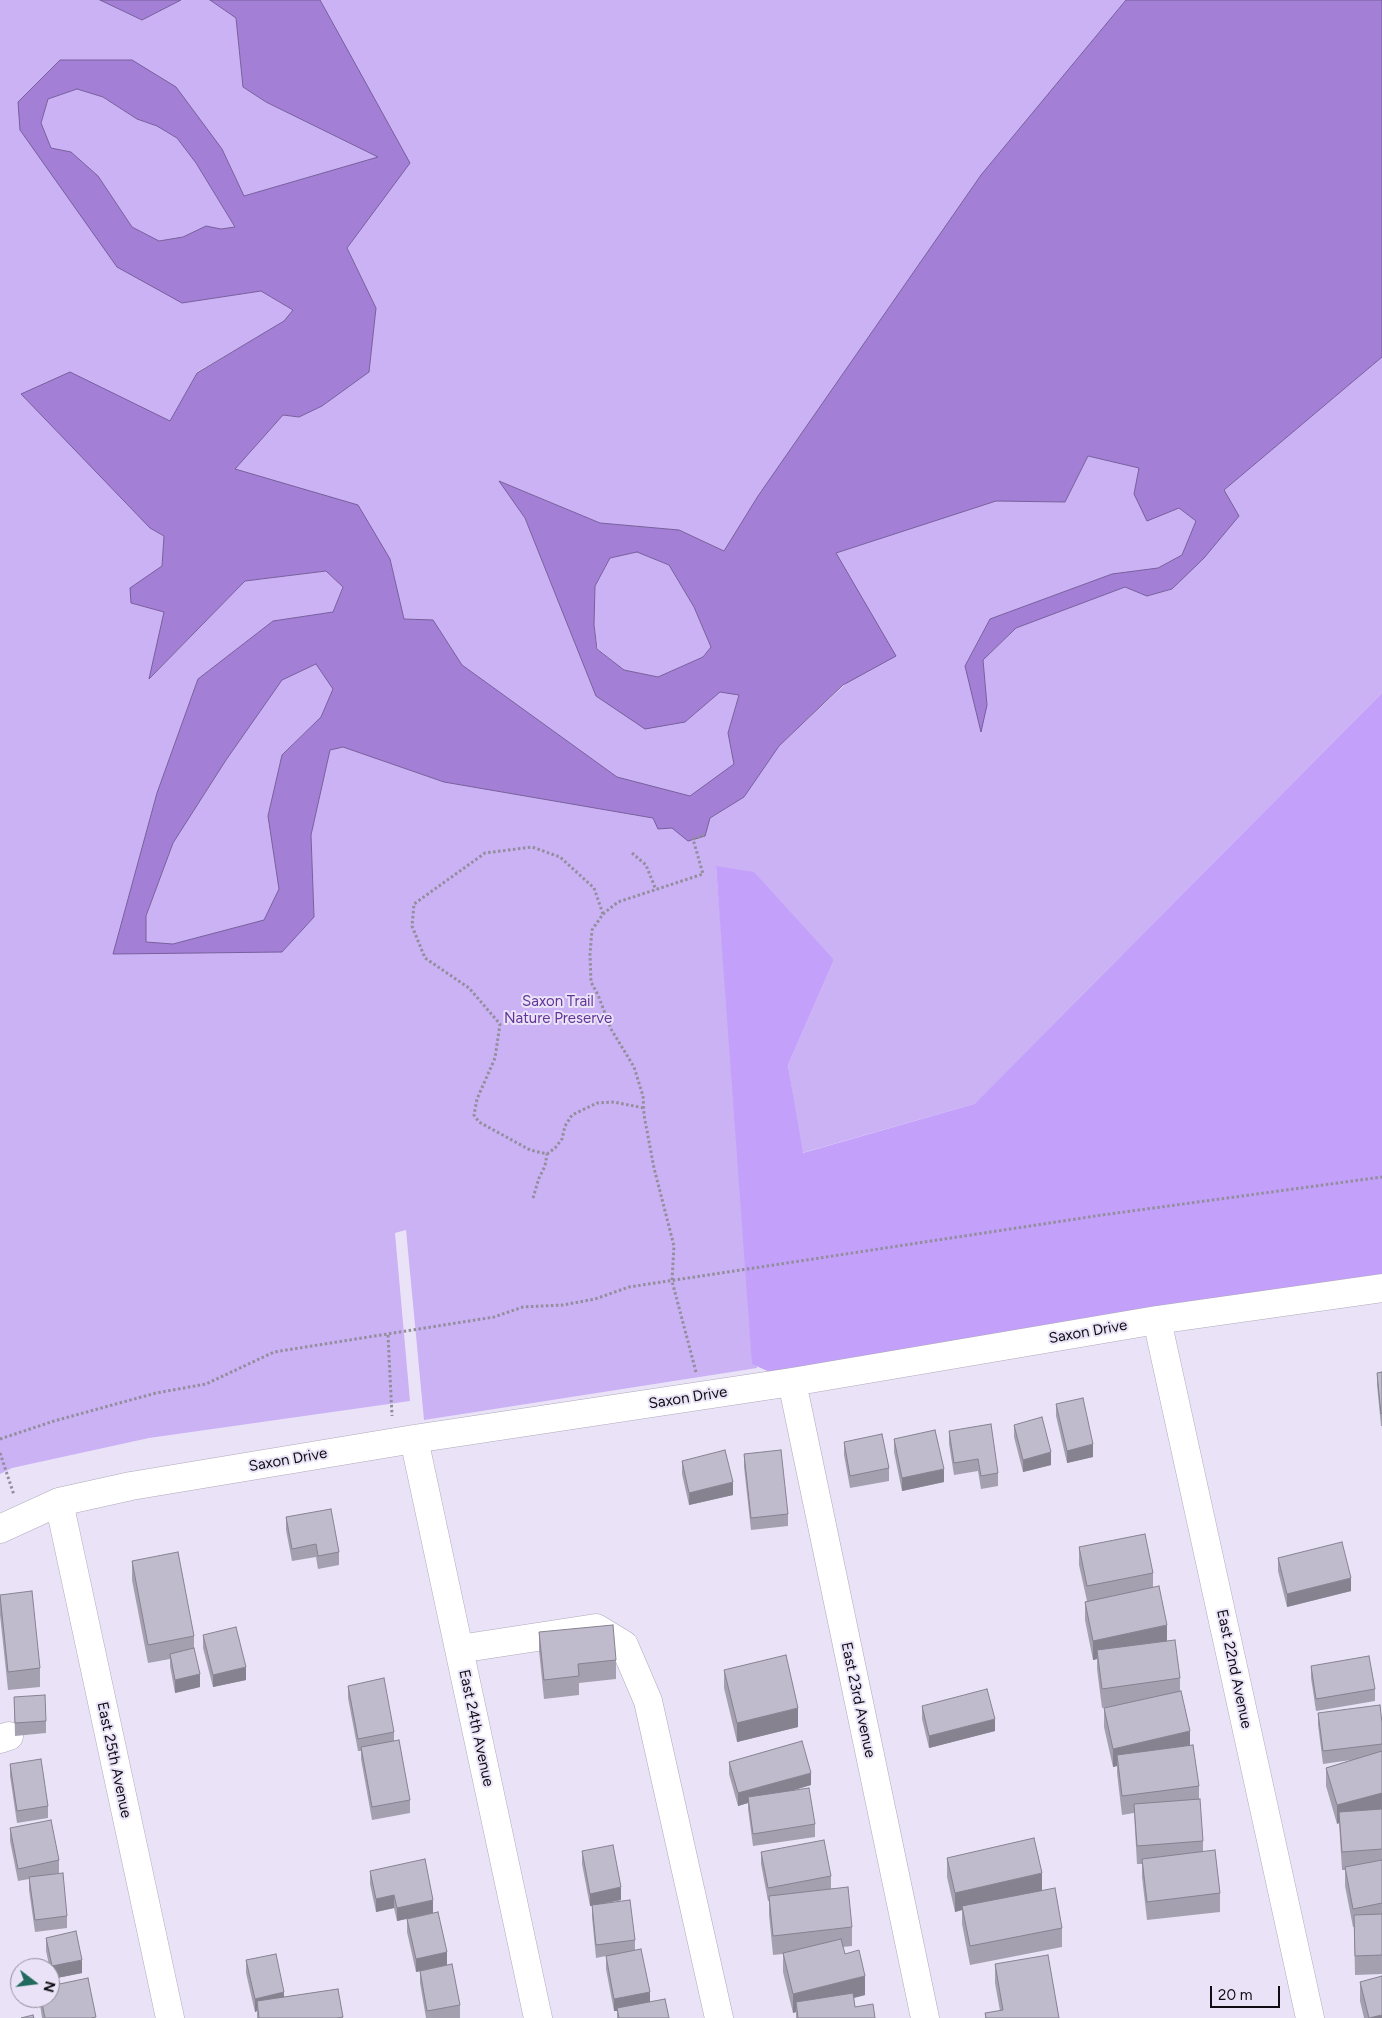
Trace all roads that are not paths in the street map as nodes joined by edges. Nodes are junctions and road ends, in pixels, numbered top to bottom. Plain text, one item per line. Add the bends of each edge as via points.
1 (1382, 1288) edge
2 (1157, 1320) junction
3 (792, 1382) junction
4 (414, 1439) junction
5 (59, 1502) junction
6 (0, 1528) edge
7 (459, 1649) junction
8 (170, 2018) edge
9 (538, 2018) edge
10 (719, 2018) edge
11 (925, 2018) edge
12 (1310, 2018) edge

1 - 2 street, Saxon Drive
2 - 3 street, Saxon Drive
2 - 12 street, East 22nd Avenue
3 - 4 street, Saxon Drive
3 - 11 street, East 23rd Avenue
4 - 5 street, Saxon Drive via 132,1486
4 - 7 street, East 24th Avenue
5 - 6 street, Saxon Drive
5 - 8 street, East 25th Avenue
7 - 9 street, East 24th Avenue
7 - 10 street via 596,1628 624,1645 648,1700

